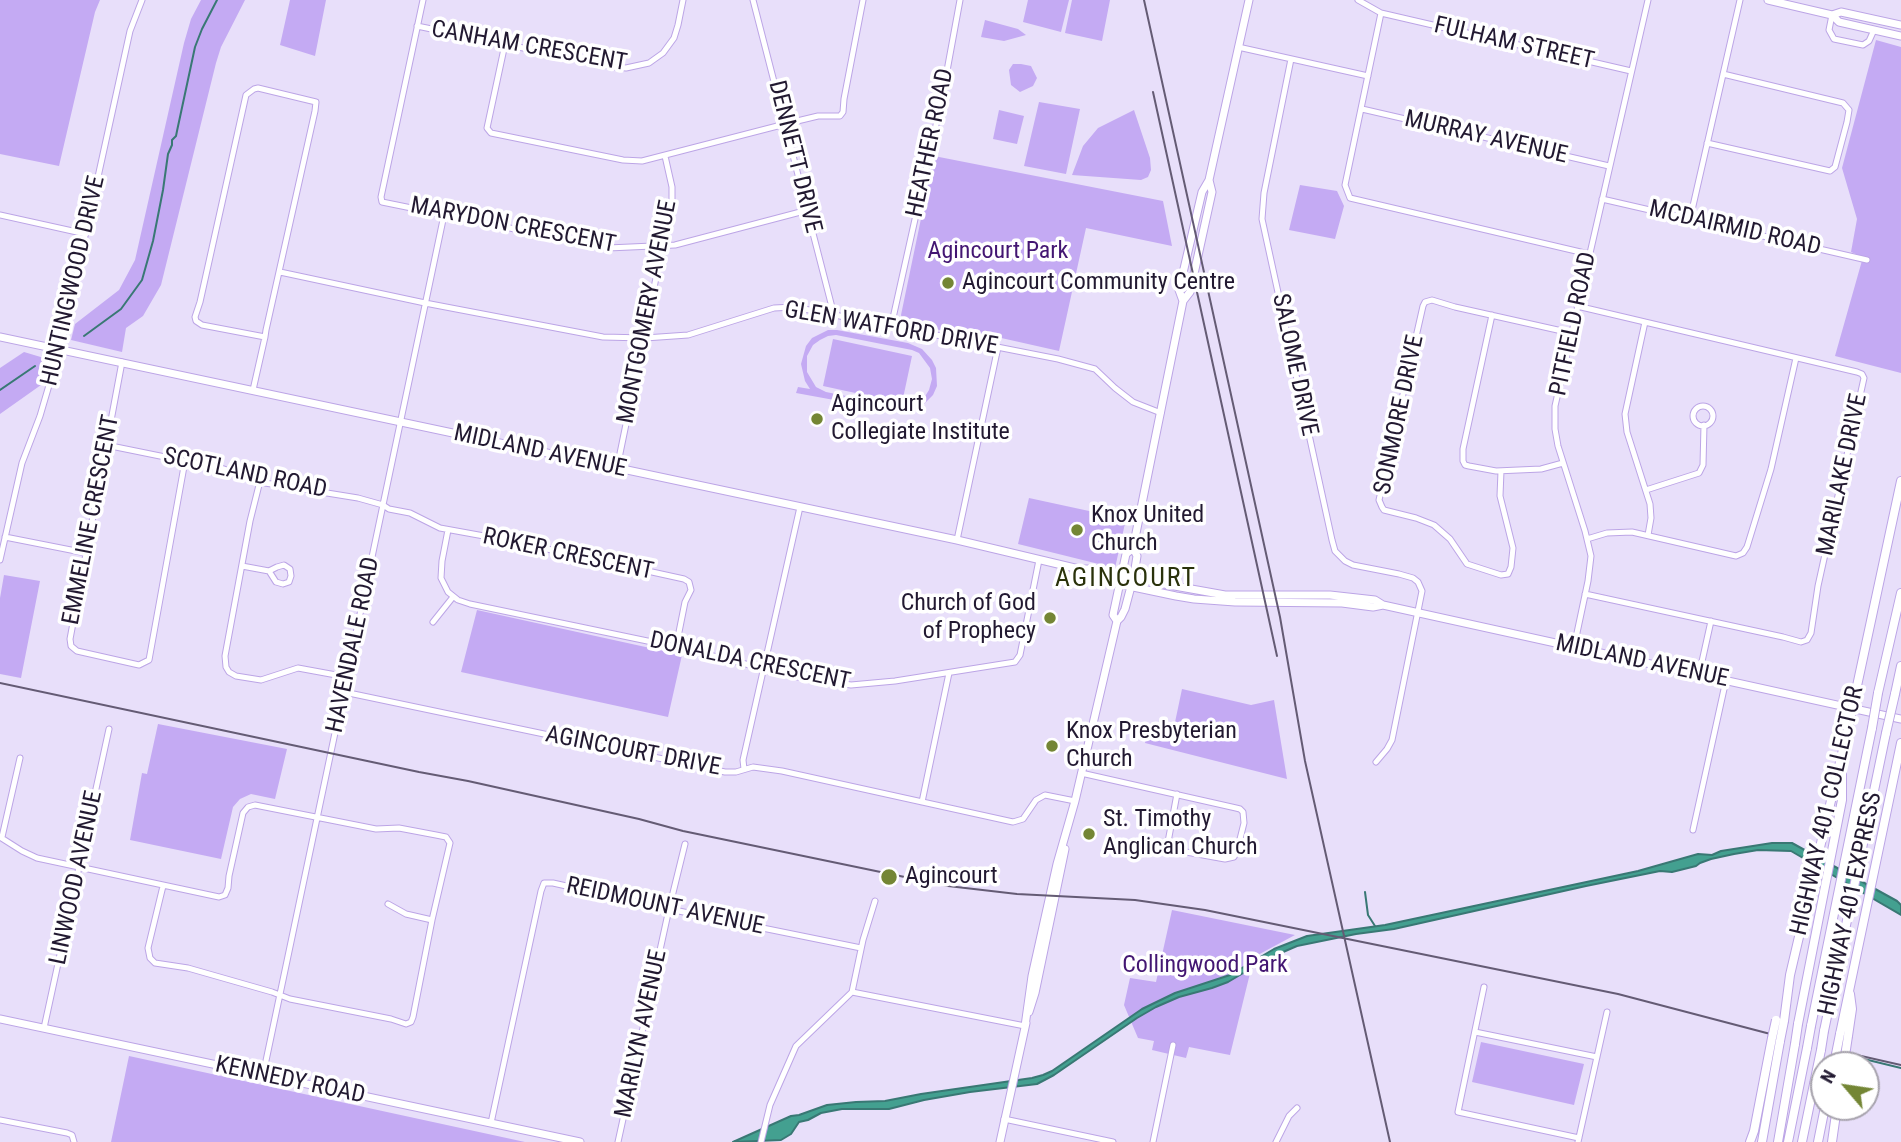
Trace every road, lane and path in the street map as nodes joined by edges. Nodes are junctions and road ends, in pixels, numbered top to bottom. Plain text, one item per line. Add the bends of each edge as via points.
1 (142, 0) edge
2 (423, 0) edge
3 (683, 0) edge
4 (753, 0) edge
5 (863, 0) edge
6 (960, 0) edge
7 (1249, 0) edge
8 (1358, 0) edge
9 (1648, 0) edge
10 (1740, 0) edge
11 (1768, 0) edge
12 (1381, 13) junction
13 (1832, 15) junction
14 (1901, 24) edge
15 (417, 26) junction
16 (1874, 30) junction
17 (1901, 36) edge
18 (505, 44) junction
19 (1238, 47) junction
20 (1291, 59) junction
21 (1631, 71) junction
22 (1723, 74) junction
23 (1368, 76) junction
24 (1362, 109) junction
25 (785, 124) junction
26 (1707, 143) junction
27 (665, 156) junction
28 (1609, 166) junction
29 (1602, 199) junction
30 (808, 211) junction
31 (0, 215) edge
32 (443, 215) junction
33 (1690, 219) junction
34 (86, 234) junction
35 (663, 246) junction
36 (1589, 254) junction
37 (1867, 260) dead end
38 (279, 272) junction
39 (425, 303) junction
40 (1577, 306) junction
41 (834, 315) junction
42 (1492, 315) junction
43 (1645, 323) junction
44 (891, 327) junction
45 (1571, 333) junction
46 (0, 337) edge
47 (265, 337) junction
48 (645, 338) junction
49 (998, 347) junction
50 (60, 349) junction
51 (1796, 358) junction
52 (122, 362) junction
53 (253, 390) junction
54 (1161, 413) junction
55 (401, 423) junction
56 (1704, 425) dead end
57 (106, 444) junction
58 (185, 461) junction
59 (1563, 463) junction
60 (617, 468) junction
61 (1501, 471) junction
62 (260, 481) junction
63 (1901, 481) edge
64 (1646, 490) junction
65 (383, 505) junction
66 (800, 507) junction
67 (448, 530) junction
68 (1648, 535) junction
69 (5, 537) junction
70 (1587, 539) junction
71 (957, 540) junction
72 (1133, 548) junction
73 (86, 553) junction
74 (0, 560) edge
75 (1039, 560) junction
76 (242, 566) junction
77 (1080, 569) junction
78 (269, 571) dead end
79 (1122, 573) junction
80 (1134, 575) junction
81 (1119, 584) junction
82 (1131, 587) junction
83 (1901, 593) edge
84 (1585, 594) junction
85 (453, 597) junction
86 (1382, 605) junction
87 (1418, 612) junction
88 (1117, 621) junction
89 (1711, 621) junction
90 (433, 622) dead end
91 (676, 647) junction
92 (1574, 647) junction
93 (1901, 666) edge
94 (765, 668) junction
95 (949, 673) junction
96 (1699, 675) junction
97 (347, 677) junction
98 (1726, 680) junction
99 (344, 692) junction
100 (1901, 719) edge
101 (110, 729) dead end
102 (1901, 743) edge
103 (1842, 755) junction
104 (20, 758) dead end
105 (1376, 762) dead end
106 (744, 769) junction
107 (1081, 773) junction
108 (1177, 794) junction
109 (1075, 801) junction
110 (922, 802) junction
111 (318, 818) junction
112 (1693, 830) dead end
113 (1, 837) edge
114 (685, 844) dead end
115 (79, 868) junction
116 (163, 886) junction
117 (875, 901) dead end
118 (388, 904) dead end
119 (669, 909) junction
120 (432, 920) junction
121 (861, 948) junction
122 (1484, 987) dead end
123 (852, 992) junction
124 (281, 995) junction
125 (1607, 1012) dead end
126 (0, 1019) edge
127 (1025, 1026) junction
128 (44, 1028) junction
129 (1475, 1032) junction
130 (1776, 1039) junction
131 (1173, 1045) dead end
132 (1842, 1051) edge
133 (1597, 1057) junction
134 (263, 1075) junction
135 (1297, 1108) dead end
136 (1004, 1119) junction
137 (0, 1120) edge
138 (1822, 1121) edge
139 (1836, 1121) edge
140 (491, 1123) junction
141 (1578, 1140) edge
142 (74, 1142) edge
143 (580, 1142) edge
144 (618, 1142) edge
145 (761, 1142) edge
146 (1000, 1142) edge
147 (1113, 1142) edge
148 (1153, 1142) edge
149 (1276, 1142) edge
150 (1750, 1142) edge
151 (1762, 1142) edge
152 (1778, 1142) edge
153 (1788, 1142) edge
154 (1802, 1142) edge
155 (1818, 1142) edge
156 (1832, 1142) edge

1 - 34 street, HUNTINGWOOD DRIVE via 130,31
2 - 15 street
3 - 18 street, CANHAM CRESCENT via 674,38 663,53 643,65 615,67
4 - 25 street, DENNETT DRIVE
5 - 25 street via 843,112 837,117 818,116
6 - 44 street, HEATHER ROAD
7 - 19 main road
8 - 12 street, FULHAM STREET
9 - 21 street, PITFIELD ROAD
10 - 22 street
11 - 13 main road
12 - 21 street, FULHAM STREET
12 - 23 street
13 - 14 main road via 1841,12
13 - 16 main road via 1839,22
13 - 16 street via 1829,30 1834,39 1863,45
15 - 18 street, CANHAM CRESCENT
15 - 32 street, MARYDON CRESCENT via 381,197 383,202
16 - 17 main road
18 - 27 street via 487,128 491,133 623,160
19 - 20 street
19 - 54 main road via 1209,180 1212,192 1183,301
20 - 23 street
20 - 87 street, SALOME DRIVE via 1262,219 1332,540 1335,551 1353,565 1416,580 1422,594
21 - 28 street, PITFIELD ROAD
22 - 26 street
22 - 26 street via 1843,103 1849,110 1847,122 1830,171
23 - 24 street
24 - 28 street, MURRAY AVENUE
24 - 36 street via 1346,186 1350,198
25 - 27 street
25 - 30 street, DENNETT DRIVE
26 - 33 street
27 - 35 street, MONTGOMERY AVENUE via 672,200
28 - 29 street, PITFIELD ROAD
29 - 33 street, MCDAIRMID ROAD
29 - 36 street, PITFIELD ROAD
30 - 35 street, MARYDON CRESCENT
30 - 41 street, DENNETT DRIVE
31 - 34 street
32 - 35 street, MARYDON CRESCENT via 608,248
32 - 39 street, HAVENDALE ROAD
33 - 37 street, MCDAIRMID ROAD
34 - 50 street, HUNTINGWOOD DRIVE
35 - 48 street, MONTGOMERY AVENUE
36 - 40 street, PITFIELD ROAD
38 - 39 street, GLEN WATFORD DRIVE
38 - 47 street
38 - 47 street via 316,102 258,88 246,95 195,317 202,325
39 - 48 street, GLEN WATFORD DRIVE via 603,337
39 - 55 street, HAVENDALE ROAD
40 - 43 street, MARILAKE DRIVE
40 - 45 street, PITFIELD ROAD
41 - 44 street, GLEN WATFORD DRIVE
41 - 48 street, GLEN WATFORD DRIVE via 774,308 688,335
42 - 45 street, SONMORE DRIVE
42 - 61 street via 1461,457 1465,465
42 - 61 street, SONMORE DRIVE via 1425,302 1379,500 1384,510 1440,529 1467,564 1508,574 1513,548 1500,496
43 - 51 street, MARILAKE DRIVE
43 - 64 street via 1625,414
44 - 49 street, GLEN WATFORD DRIVE
45 - 59 street, PITFIELD ROAD via 1555,414
46 - 50 main road, MIDLAND AVENUE
47 - 53 street
48 - 60 street, MONTGOMERY AVENUE
49 - 54 street, GLEN WATFORD DRIVE via 1095,369 1133,402
49 - 71 street
50 - 52 main road, MIDLAND AVENUE
50 - 69 street, HUNTINGWOOD DRIVE via 22,463
51 - 68 street via 1772,469 1745,550 1736,556
51 - 89 street, MARILAKE DRIVE via 1857,372 1864,378 1811,633 1801,642
52 - 53 main road, MIDLAND AVENUE
52 - 57 street, EMMELINE CRESCENT
53 - 55 main road, MIDLAND AVENUE
54 - 72 main road
55 - 60 main road, MIDLAND AVENUE
55 - 65 street, HAVENDALE ROAD
56 - 64 street via 1699,473
57 - 58 street, SCOTLAND ROAD
57 - 73 street, EMMELINE CRESCENT
58 - 62 street, SCOTLAND ROAD
58 - 73 street, EMMELINE CRESCENT via 149,660 139,665 71,646
59 - 61 street
59 - 70 street, PITFIELD ROAD
60 - 66 main road, MIDLAND AVENUE
62 - 65 street, SCOTLAND ROAD
62 - 76 street
63 - 103 highway, HIGHWAY 401 COLLECTOR, bridge
64 - 68 street via 1651,517
65 - 67 street, ROKER CRESCENT
65 - 97 street, HAVENDALE ROAD
66 - 71 main road, MIDLAND AVENUE
66 - 94 street
67 - 85 street via 441,578
67 - 91 street, ROKER CRESCENT via 684,579 691,590
68 - 70 street via 1614,532
69 - 73 street
69 - 74 street, HUNTINGWOOD DRIVE
70 - 84 street, PITFIELD ROAD via 1591,564
71 - 75 main road, MIDLAND AVENUE
72 - 79 main road via 1126,554
72 - 80 main road via 1138,556
75 - 77 main road, MIDLAND AVENUE
75 - 95 street, DONALDA CRESCENT via 1017,661
76 - 78 street
76 - 97 street via 225,660 229,672 261,680 298,667
77 - 79 main road, MIDLAND AVENUE
77 - 81 main road, MIDLAND AVENUE
79 - 80 main road, MIDLAND AVENUE
79 - 81 main road
80 - 82 main road
80 - 86 main road, MIDLAND AVENUE via 1225,595 1330,595 1375,600
81 - 82 main road, MIDLAND AVENUE
81 - 88 main road via 1113,615
82 - 86 main road, MIDLAND AVENUE via 1194,599
82 - 88 main road
83 - 153 highway, HIGHWAY 401 EXPRESS, bridge
84 - 89 street, MARILAKE DRIVE
84 - 92 street, PITFIELD ROAD
85 - 90 street
85 - 91 street, DONALDA CRESCENT
86 - 87 main road, MIDLAND AVENUE
87 - 92 main road, MIDLAND AVENUE
87 - 105 street via 1392,740
88 - 107 main road
89 - 96 street
91 - 94 street, DONALDA CRESCENT
92 - 96 main road, MIDLAND AVENUE
93 - 154 highway, HIGHWAY 401 EXPRESS, bridge
94 - 95 street, DONALDA CRESCENT via 851,685
94 - 106 street
95 - 110 street
96 - 98 main road, MIDLAND AVENUE
97 - 99 street, HAVENDALE ROAD
98 - 100 main road, MIDLAND AVENUE
98 - 112 street
99 - 106 street, AGINCOURT DRIVE via 725,772
99 - 111 street, HAVENDALE ROAD
101 - 115 street, LINWOOD AVENUE
102 - 132 highway, bridge via 1849,988
103 - 130 highway, HIGHWAY 401 COLLECTOR, bridge
103 - 152 highway, bridge via 1842,800
104 - 113 street
106 - 110 street, AGINCOURT DRIVE via 782,771
107 - 108 street
107 - 109 main road
108 - 108 street via 1168,842 1171,847 1232,859 1242,832 1243,812
109 - 110 street, AGINCOURT DRIVE via 1045,795 1023,820 1013,822
109 - 127 main road via 1032,976
111 - 116 street via 248,807 225,895 214,897
111 - 120 street via 449,839
111 - 124 street, HAVENDALE ROAD
113 - 115 street via 30,856
114 - 119 street, MARILYN AVENUE
115 - 116 street
115 - 128 street, LINWOOD AVENUE
116 - 124 street via 148,948 152,961
117 - 121 street
118 - 120 street
119 - 121 street, REIDMOUNT AVENUE
119 - 140 street, REIDMOUNT AVENUE via 544,883
119 - 144 street, MARILYN AVENUE
120 - 124 street via 409,1024
121 - 123 street
122 - 129 street
123 - 127 street
123 - 145 street via 796,1046 770,1105
124 - 134 street, HAVENDALE ROAD
125 - 133 street
126 - 128 main road, KENNEDY ROAD
127 - 136 main road
128 - 134 main road, KENNEDY ROAD
129 - 133 street
129 - 141 street via 1458,1112
130 - 150 highway
130 - 151 highway
131 - 148 street
133 - 141 street
134 - 140 main road, KENNEDY ROAD
135 - 149 street
136 - 146 main road
136 - 147 street
137 - 142 street via 67,1133
138 - 155 highway
139 - 156 highway
140 - 143 main road, KENNEDY ROAD

